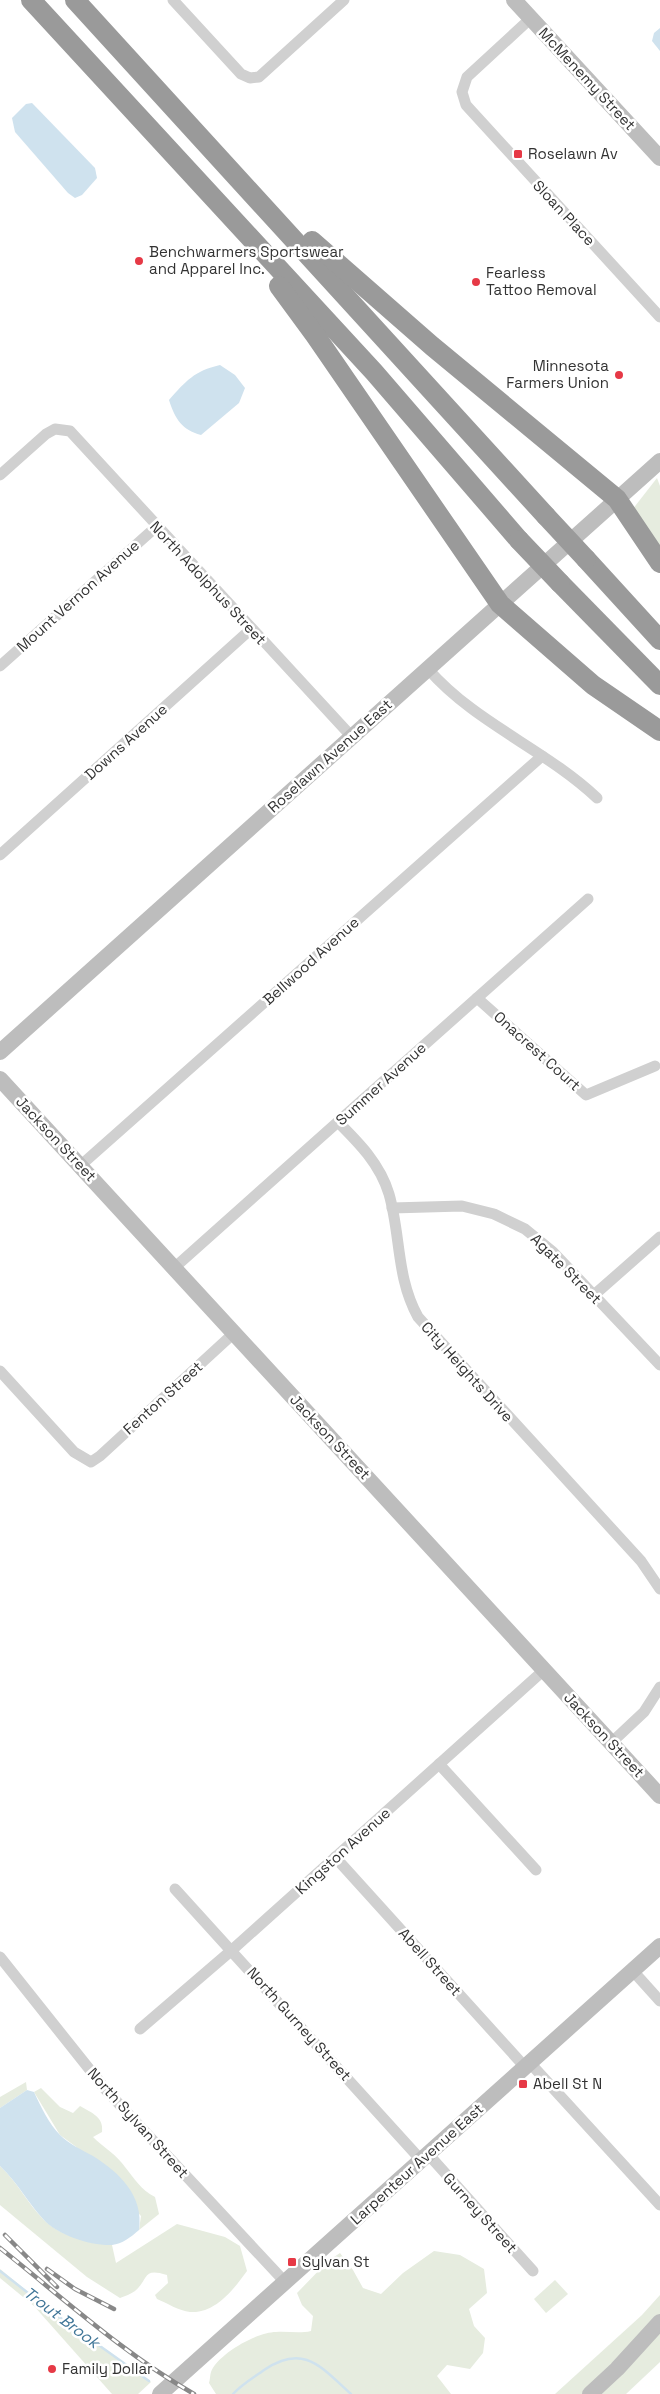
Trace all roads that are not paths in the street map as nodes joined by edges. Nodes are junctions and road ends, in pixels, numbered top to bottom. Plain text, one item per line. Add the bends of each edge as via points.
1 (31, 0) edge
2 (75, 0) edge
3 (173, 0) edge
4 (343, 0) edge
5 (514, 0) edge
6 (531, 18) junction
7 (660, 158) edge
8 (234, 172) junction
9 (208, 193) junction
10 (660, 317) edge
11 (660, 461) edge
12 (0, 475) edge
13 (617, 499) junction
14 (156, 526) junction
15 (660, 563) edge
16 (500, 604) junction
17 (251, 629) junction
18 (660, 640) edge
19 (0, 666) edge
20 (428, 669) junction
21 (660, 685) edge
22 (660, 731) edge
23 (352, 737) junction
24 (542, 756) junction
25 (596, 798) dead end
26 (0, 855) edge
27 (588, 899) dead end
28 (477, 998) junction
29 (0, 1052) edge
30 (655, 1066) dead end
31 (0, 1079) edge
32 (338, 1122) junction
33 (80, 1166) junction
34 (392, 1208) junction
35 (660, 1236) edge
36 (174, 1268) junction
37 (594, 1295) junction
38 (234, 1333) junction
39 (660, 1366) edge
40 (0, 1371) edge
41 (660, 1588) edge
42 (544, 1670) junction
43 (660, 1687) edge
44 (611, 1743) junction
45 (439, 1764) junction
46 (660, 1796) edge
47 (336, 1857) junction
48 (536, 1870) dead end
49 (175, 1889) dead end
50 (660, 1946) edge
51 (232, 1950) junction
52 (0, 1957) edge
53 (632, 1971) junction
54 (660, 2001) edge
55 (140, 2029) dead end
56 (528, 2064) junction
57 (424, 2157) junction
58 (660, 2205) edge
59 (533, 2271) dead end
60 (285, 2282) junction
61 (660, 2322) edge
62 (160, 2394) edge
63 (590, 2394) edge

1 - 9 highway
2 - 8 highway
3 - 4 street via 241,74 250,78 259,77
5 - 6 street, McMenemy Street
6 - 7 street, McMenemy Street
6 - 10 street, Sloan Place via 467,76 462,92 466,106
8 - 13 highway via 426,340
8 - 18 highway, bridge
9 - 16 highway via 315,335
9 - 21 highway, bridge via 374,372 519,540
11 - 13 street, Roselawn Avenue East
12 - 14 street, North Adolphus Street via 46,434 55,429 65,429 75,435
13 - 15 highway
13 - 16 street, Roselawn Avenue East
14 - 17 street, North Adolphus Street
14 - 19 street, Mount Vernon Avenue
16 - 20 street, Roselawn Avenue East
16 - 22 highway via 593,685
17 - 23 street, North Adolphus Street
17 - 26 street, Downs Avenue
20 - 23 street, Roselawn Avenue East
20 - 24 street via 456,699
23 - 29 street, Roselawn Avenue East
24 - 25 street
24 - 33 street, Bellwood Avenue
27 - 28 street, Summer Avenue
28 - 30 street, Onacrest Court via 586,1095
28 - 32 street, Summer Avenue
31 - 33 street, Jackson Street
32 - 34 street, City Heights Drive via 374,1162 389,1192
32 - 36 street, Summer Avenue
33 - 36 street, Jackson Street
34 - 37 street, Agate Street via 462,1206 510,1220 541,1240
34 - 41 street, City Heights Drive via 404,1286 418,1317 641,1561
35 - 37 street
36 - 38 street, Jackson Street
37 - 39 street, Agate Street
38 - 40 street, Fenton Street via 90,1462 74,1452
38 - 42 street, Jackson Street
42 - 44 street, Jackson Street
42 - 45 street, Kingston Avenue
43 - 44 street via 644,1712
44 - 46 street, Jackson Street
45 - 47 street, Kingston Avenue
45 - 48 street
47 - 51 street, Kingston Avenue
47 - 56 street, Abell Street
49 - 51 street, North Gurney Street
50 - 53 street, Larpenteur Avenue East
51 - 55 street, Kingston Avenue
51 - 57 street, North Gurney Street
52 - 60 street, North Sylvan Street via 106,2090
53 - 54 street
53 - 56 street, Larpenteur Avenue East
56 - 57 street, Larpenteur Avenue East
56 - 58 street, Abell Street
57 - 59 street, Gurney Street
57 - 60 street, Larpenteur Avenue East
60 - 62 street, Larpenteur Avenue East
61 - 63 street

